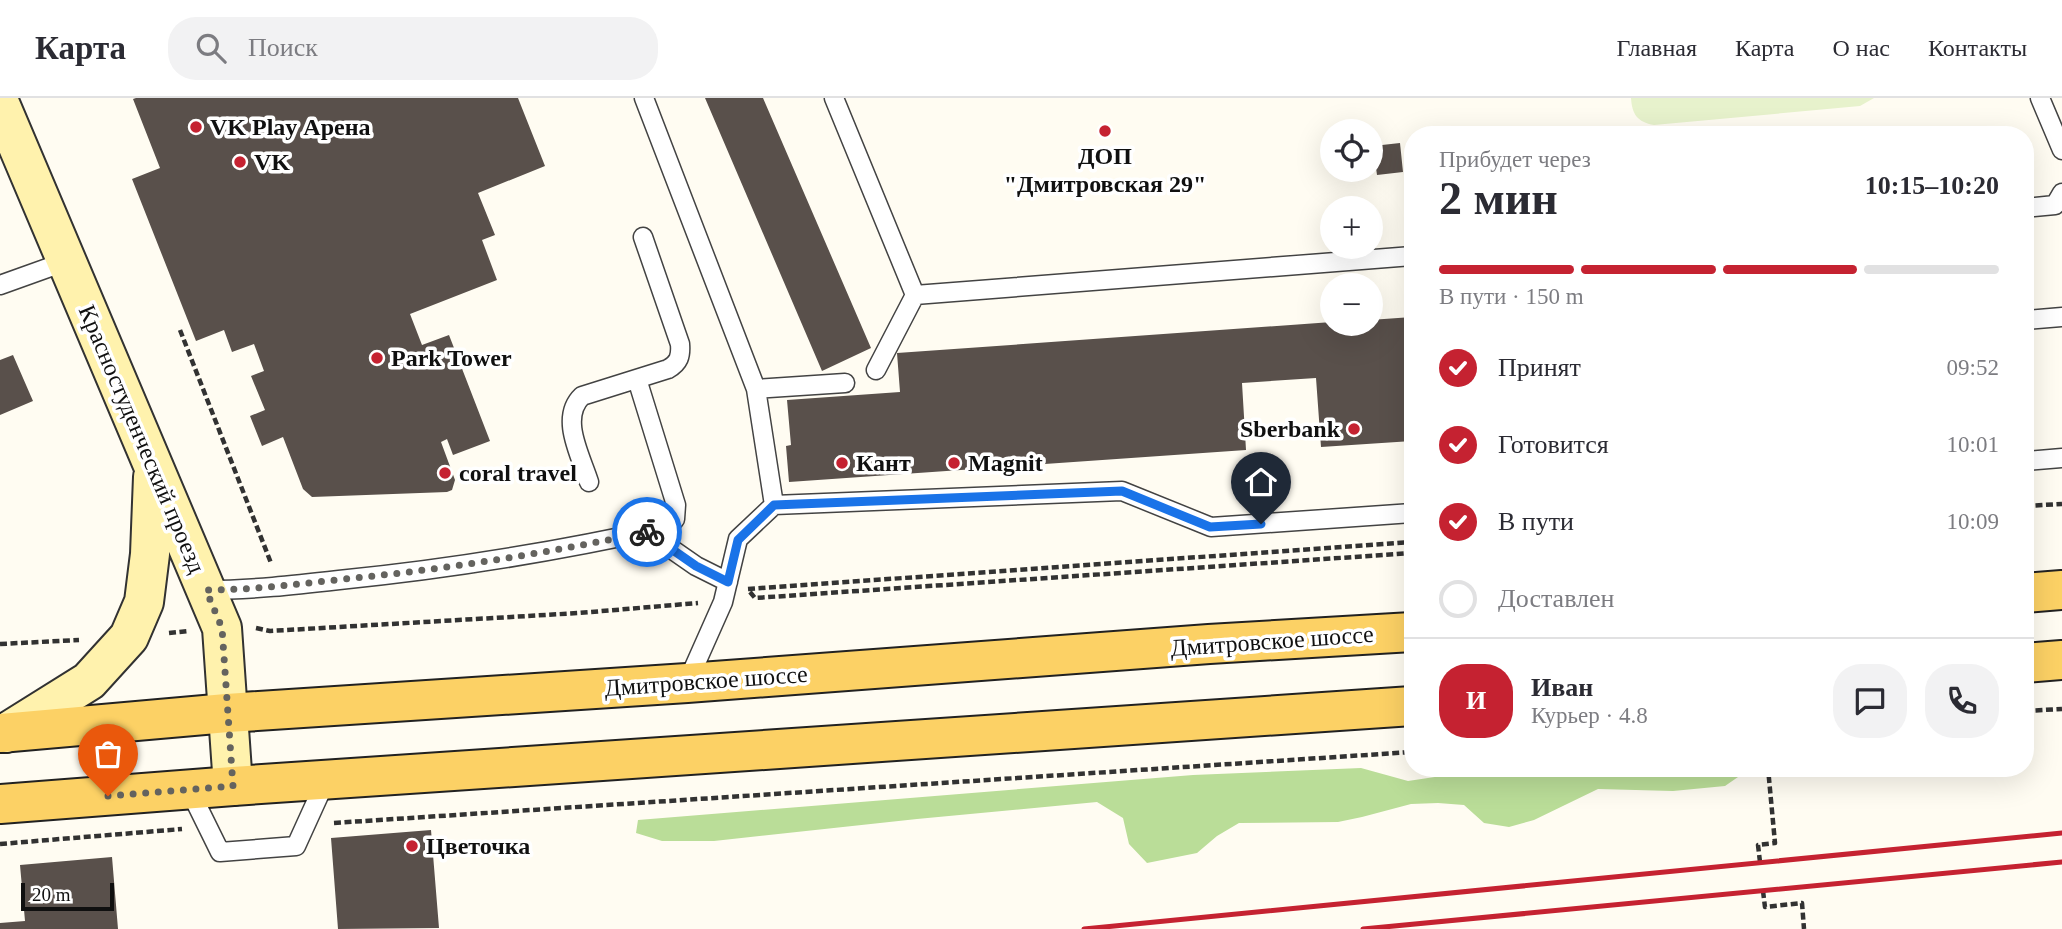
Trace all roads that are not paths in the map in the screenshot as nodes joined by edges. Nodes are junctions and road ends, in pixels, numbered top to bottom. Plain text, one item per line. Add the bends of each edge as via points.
1 (644, 98) edge
2 (834, 98) edge
3 (2040, 98) edge
4 (0, 104) edge
5 (2062, 150) edge
6 (2062, 193) edge
7 (2034, 207) edge
8 (643, 237) dead end
9 (1404, 257) edge
10 (67, 261) junction
11 (0, 285) edge
12 (915, 295) junction
13 (2062, 317) edge
14 (2034, 319) edge
15 (876, 370) dead end
16 (637, 379) junction
17 (845, 383) dead end
18 (756, 388) junction
19 (2062, 458) edge
20 (2034, 460) edge
21 (154, 468) junction
22 (589, 482) dead end
23 (774, 505) junction
24 (1404, 514) edge
25 (647, 532) junction
26 (728, 582) junction
27 (206, 590) junction
28 (2062, 590) edge
29 (2034, 592) edge
30 (1404, 632) edge
31 (2062, 660) edge
32 (2034, 662) edge
33 (687, 683) junction
34 (1404, 707) edge
35 (228, 713) junction
36 (3, 733) edge
37 (326, 780) junction
38 (233, 786) junction
39 (188, 789) junction
40 (0, 804) edge

1 - 18 lane
2 - 12 lane
3 - 5 lane
4 - 10 street, Красностуденческий проезд
6 - 7 lane via 2056,205
8 - 16 lane via 681,353 674,366
9 - 12 lane
10 - 11 lane
10 - 21 street, Красностуденческий проезд
12 - 15 lane
13 - 14 lane
16 - 22 lane via 582,396 573,409 572,425
16 - 25 lane via 677,512 668,527
17 - 18 lane
18 - 23 lane
19 - 20 lane
21 - 27 street, Красностуденческий проезд
21 - 36 street via 144,603 130,636 89,681
23 - 24 lane via 1122,491 1210,527
23 - 26 lane via 738,540
25 - 26 lane
25 - 27 lane via 439,570
26 - 33 lane
27 - 35 street, Красностуденческий проезд via 222,628
28 - 29 main road
30 - 33 main road, Дмитровское шоссе
31 - 32 main road
33 - 35 main road, Дмитровское шоссе
34 - 37 main road
35 - 36 main road, Дмитровское шоссе
35 - 38 street, Красностуденческий проезд
37 - 38 main road
37 - 39 lane via 296,846 220,852
38 - 39 main road
39 - 40 main road

